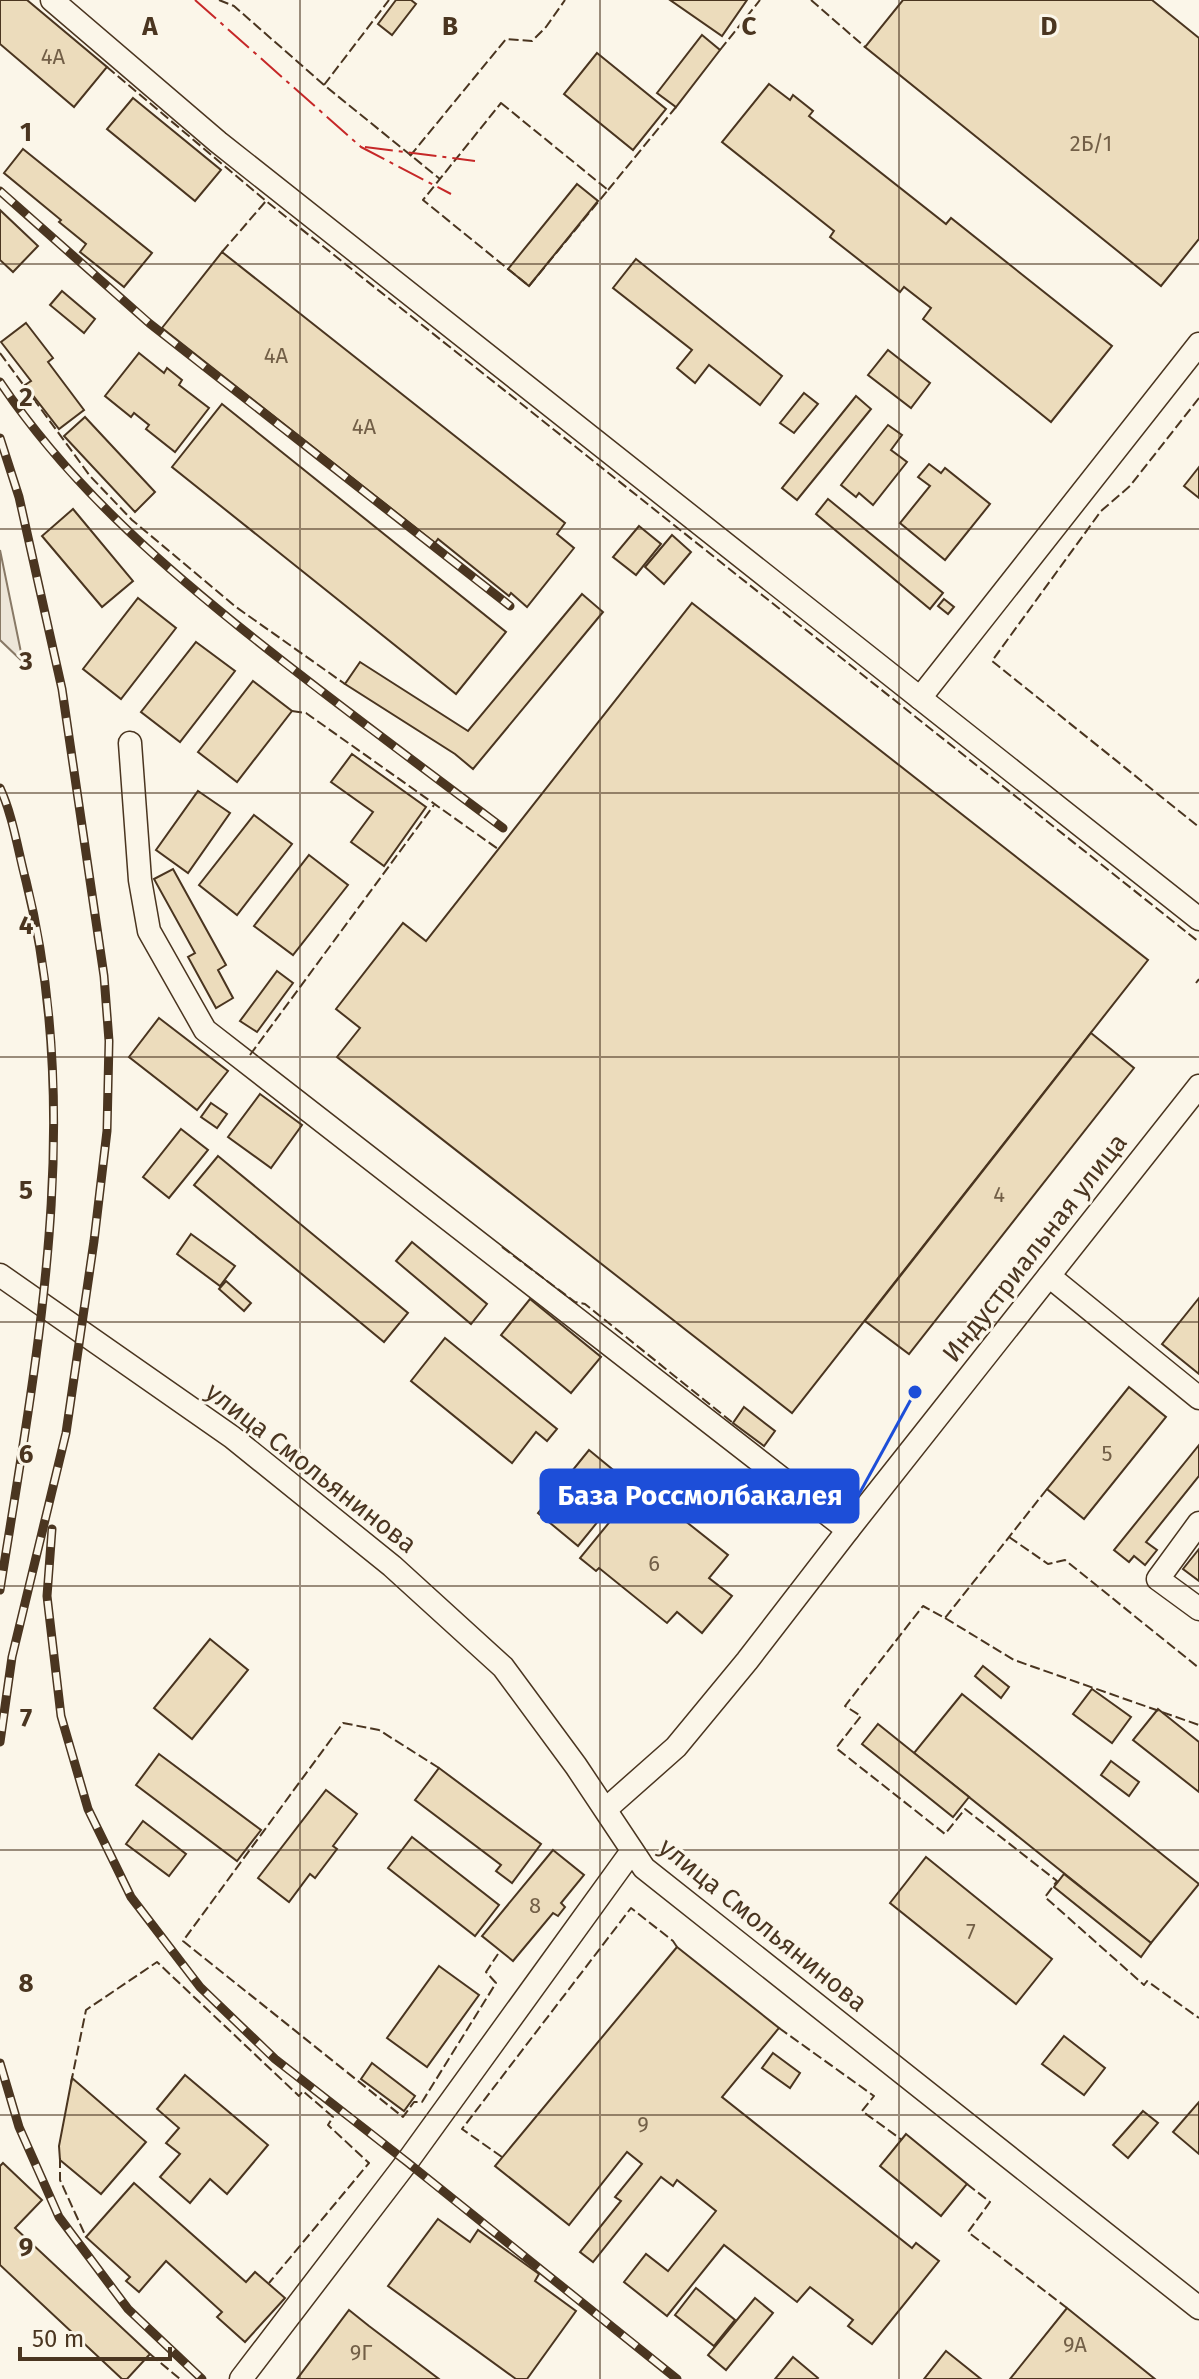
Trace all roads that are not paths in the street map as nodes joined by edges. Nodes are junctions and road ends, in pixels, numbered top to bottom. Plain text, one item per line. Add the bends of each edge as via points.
1 (52, 0) edge
2 (1199, 344) edge
3 (920, 698) junction
4 (130, 743) dead end
5 (1199, 919) edge
6 (1199, 1086) edge
7 (0, 1275) edge
8 (1049, 1276) junction
9 (1199, 1398) edge
10 (1199, 1523) edge
11 (848, 1530) junction
12 (1199, 1609) edge
13 (606, 1809) junction
14 (632, 1851) junction
15 (1199, 2308) edge
16 (241, 2379) edge

1 - 3 street via 231,152
2 - 3 street
3 - 5 street
4 - 11 street via 149,931 205,1030
6 - 8 street, Индустриальная улица
7 - 13 street, улица Смольянинова via 232,1437 392,1566 503,1667
8 - 9 street
8 - 11 street, Индустриальная улица
10 - 12 street via 1158,1579
11 - 13 street, Индустриальная улица via 676,1747
13 - 14 street, улица Смольянинова
14 - 15 street, улица Смольянинова via 644,1868
14 - 16 street via 407,2162

